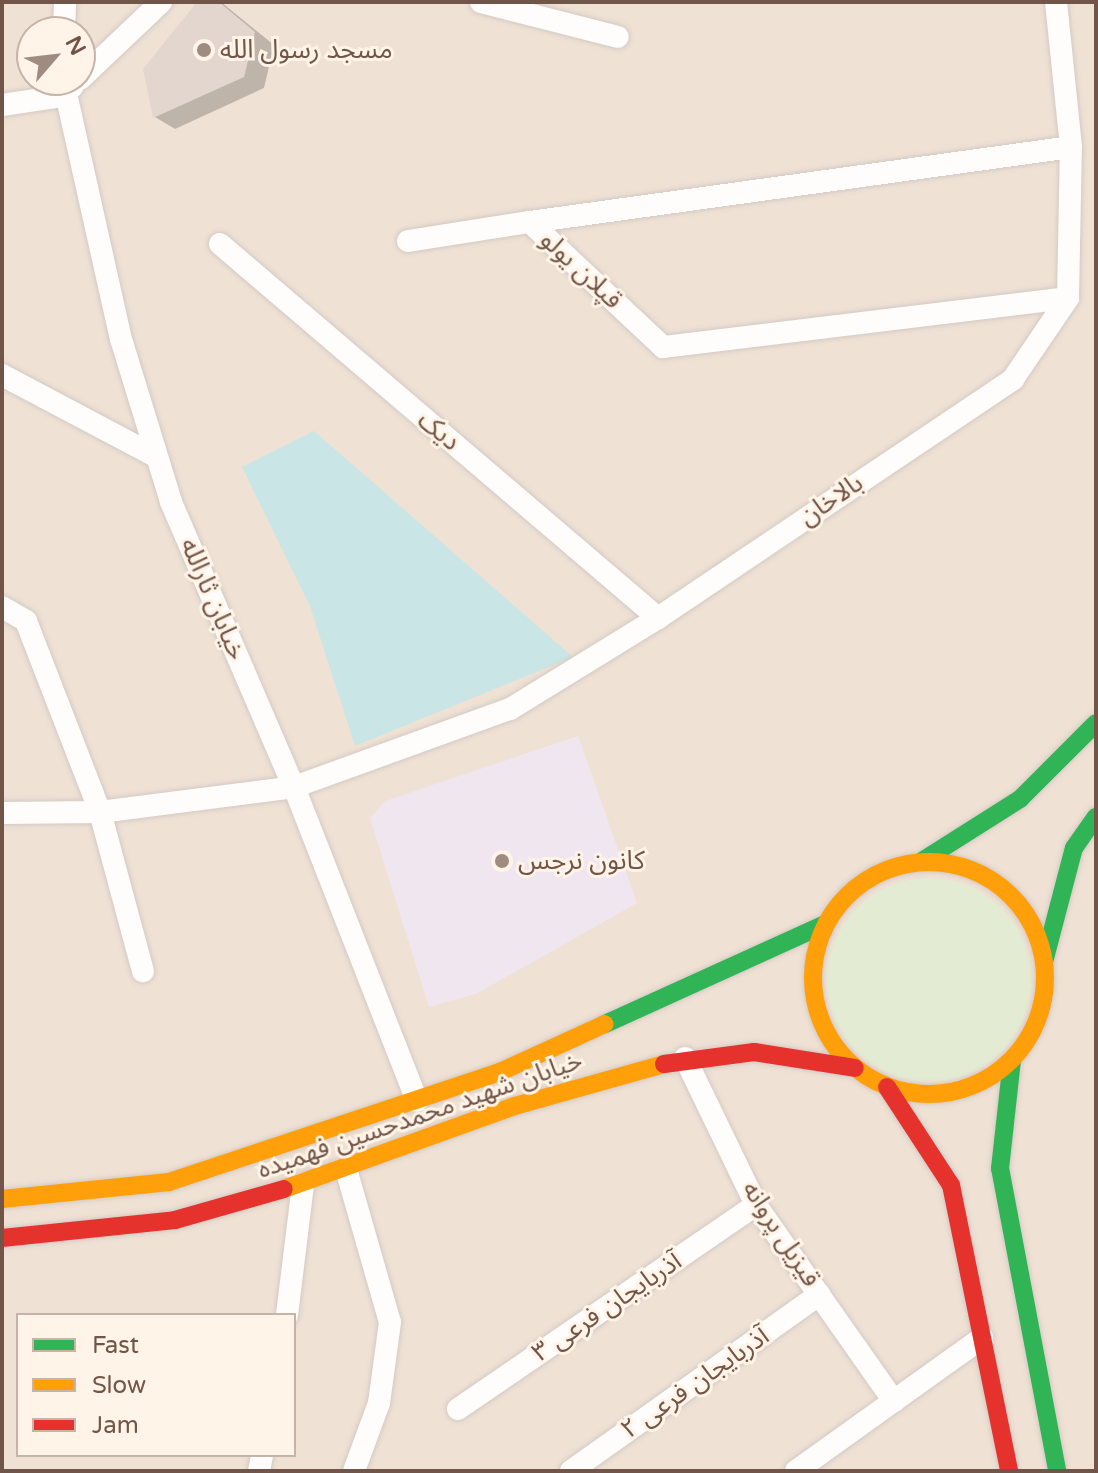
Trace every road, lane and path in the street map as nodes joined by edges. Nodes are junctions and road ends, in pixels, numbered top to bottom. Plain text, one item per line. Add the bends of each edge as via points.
1 (161, 2) edge
2 (481, 2) edge
3 (1056, 2) edge
4 (506, 4) edge
5 (618, 37) dead end
6 (96, 61) edge
7 (32, 96) edge
8 (73, 96) edge
9 (2, 105) edge
10 (1071, 147) junction
11 (530, 222) junction
12 (408, 241) dead end
13 (220, 244) dead end
14 (1068, 298) junction
15 (2, 375) edge
16 (157, 457) junction
17 (2, 607) edge
18 (658, 618) junction
19 (1096, 723) edge
20 (294, 787) junction
21 (100, 812) junction
22 (2, 813) edge
23 (1096, 817) edge
24 (922, 861) junction
25 (825, 924) junction
26 (1044, 962) junction
27 (143, 971) dead end
28 (685, 1058) junction
29 (1012, 1060) junction
30 (855, 1068) junction
31 (887, 1087) junction
32 (417, 1101) junction
33 (346, 1169) junction
34 (303, 1184) junction
35 (2, 1199) edge
36 (756, 1205) junction
37 (2, 1238) edge
38 (820, 1294) junction
39 (287, 1313) edge
40 (982, 1338) junction
41 (894, 1401) junction
42 (458, 1409) dead end
43 (354, 1471) edge
44 (571, 1471) edge
45 (796, 1471) edge
46 (1009, 1471) edge
47 (1057, 1471) edge

1 - 6 street
2 - 4 street
3 - 10 street
4 - 5 street
7 - 9 street
8 - 16 street, خیابان ثارالله via 121,339
10 - 11 street, قپلان یولو
10 - 14 street
11 - 12 street
11 - 14 street, قپلان یولو via 663,347
13 - 18 street, دیک
14 - 18 street, بالاخان via 1013,379
15 - 16 street
16 - 20 street, خیابان ثارالله via 171,502
17 - 21 street via 26,621
18 - 20 street, بالاخان via 510,709
19 - 24 main road via 1020,799
20 - 21 street, بالاخان
20 - 32 street, خیابان ثارالله
21 - 22 street, بالاخان
21 - 27 street
23 - 26 main road via 1074,848
24 - 25 main road via 883,870 849,892
24 - 26 main road via 964,868 1003,888 1023,909
25 - 30 main road via 813,963 815,1003 829,1039
25 - 32 main road, خیابان شهید محمدحسین فهمیده via 500,1072
26 - 29 main road via 1044,998 1032,1032
28 - 30 main road, خیابان شهید محمدحسین فهمیده via 754,1052
28 - 33 main road, خیابان شهید محمدحسین فهمیده via 515,1106
28 - 36 street, قیزیل پروانه
29 - 31 main road via 985,1081 954,1092 920,1094
29 - 47 main road via 1000,1168
30 - 31 main road
31 - 40 main road via 951,1185
32 - 35 main road, خیابان شهید محمدحسین فهمیده via 169,1182
33 - 34 main road, خیابان شهید محمدحسین فهمیده
33 - 43 street via 390,1322 379,1403
34 - 37 main road, خیابان شهید محمدحسین فهمیده via 175,1220
34 - 39 street
36 - 38 street, قیزیل پروانه
36 - 42 street, آذربایجان فرعی ۳
38 - 41 street, قیزیل پروانه
38 - 44 street, آذربایجان فرعی ۲
40 - 41 street
40 - 46 main road
41 - 45 street

